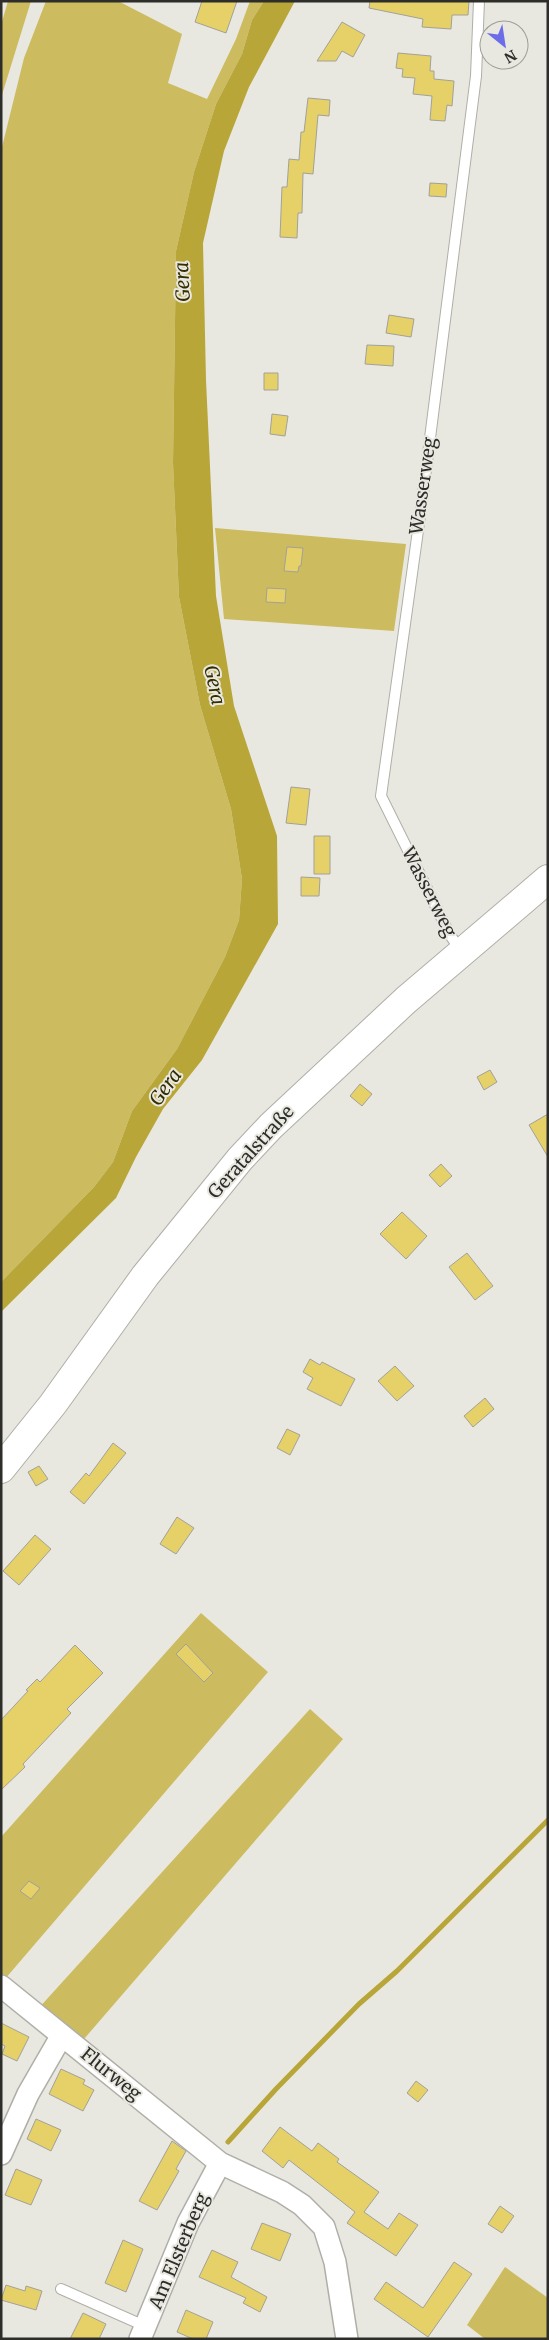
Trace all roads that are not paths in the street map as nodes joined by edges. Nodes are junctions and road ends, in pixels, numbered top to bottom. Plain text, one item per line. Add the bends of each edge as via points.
1 (479, 1) edge
2 (548, 879) edge
3 (461, 952) junction
4 (1, 1469) edge
5 (1, 1986) edge
6 (62, 2035) junction
7 (1, 2154) edge
8 (220, 2163) junction
9 (61, 2289) dead end
10 (144, 2333) edge
11 (347, 2339) edge

1 - 3 lane, Wasserweg via 476,76 381,796
2 - 3 street, Geratalstraße
3 - 4 street, Geratalstraße via 406,1000 240,1159 145,1276 53,1404
5 - 6 street, Flurweg
6 - 7 street via 28,2094
6 - 8 street, Flurweg
8 - 10 street, Am Elsterberg via 188,2223
8 - 11 street, Flurweg via 282,2192 302,2205 324,2227 335,2262
9 - 10 lane

